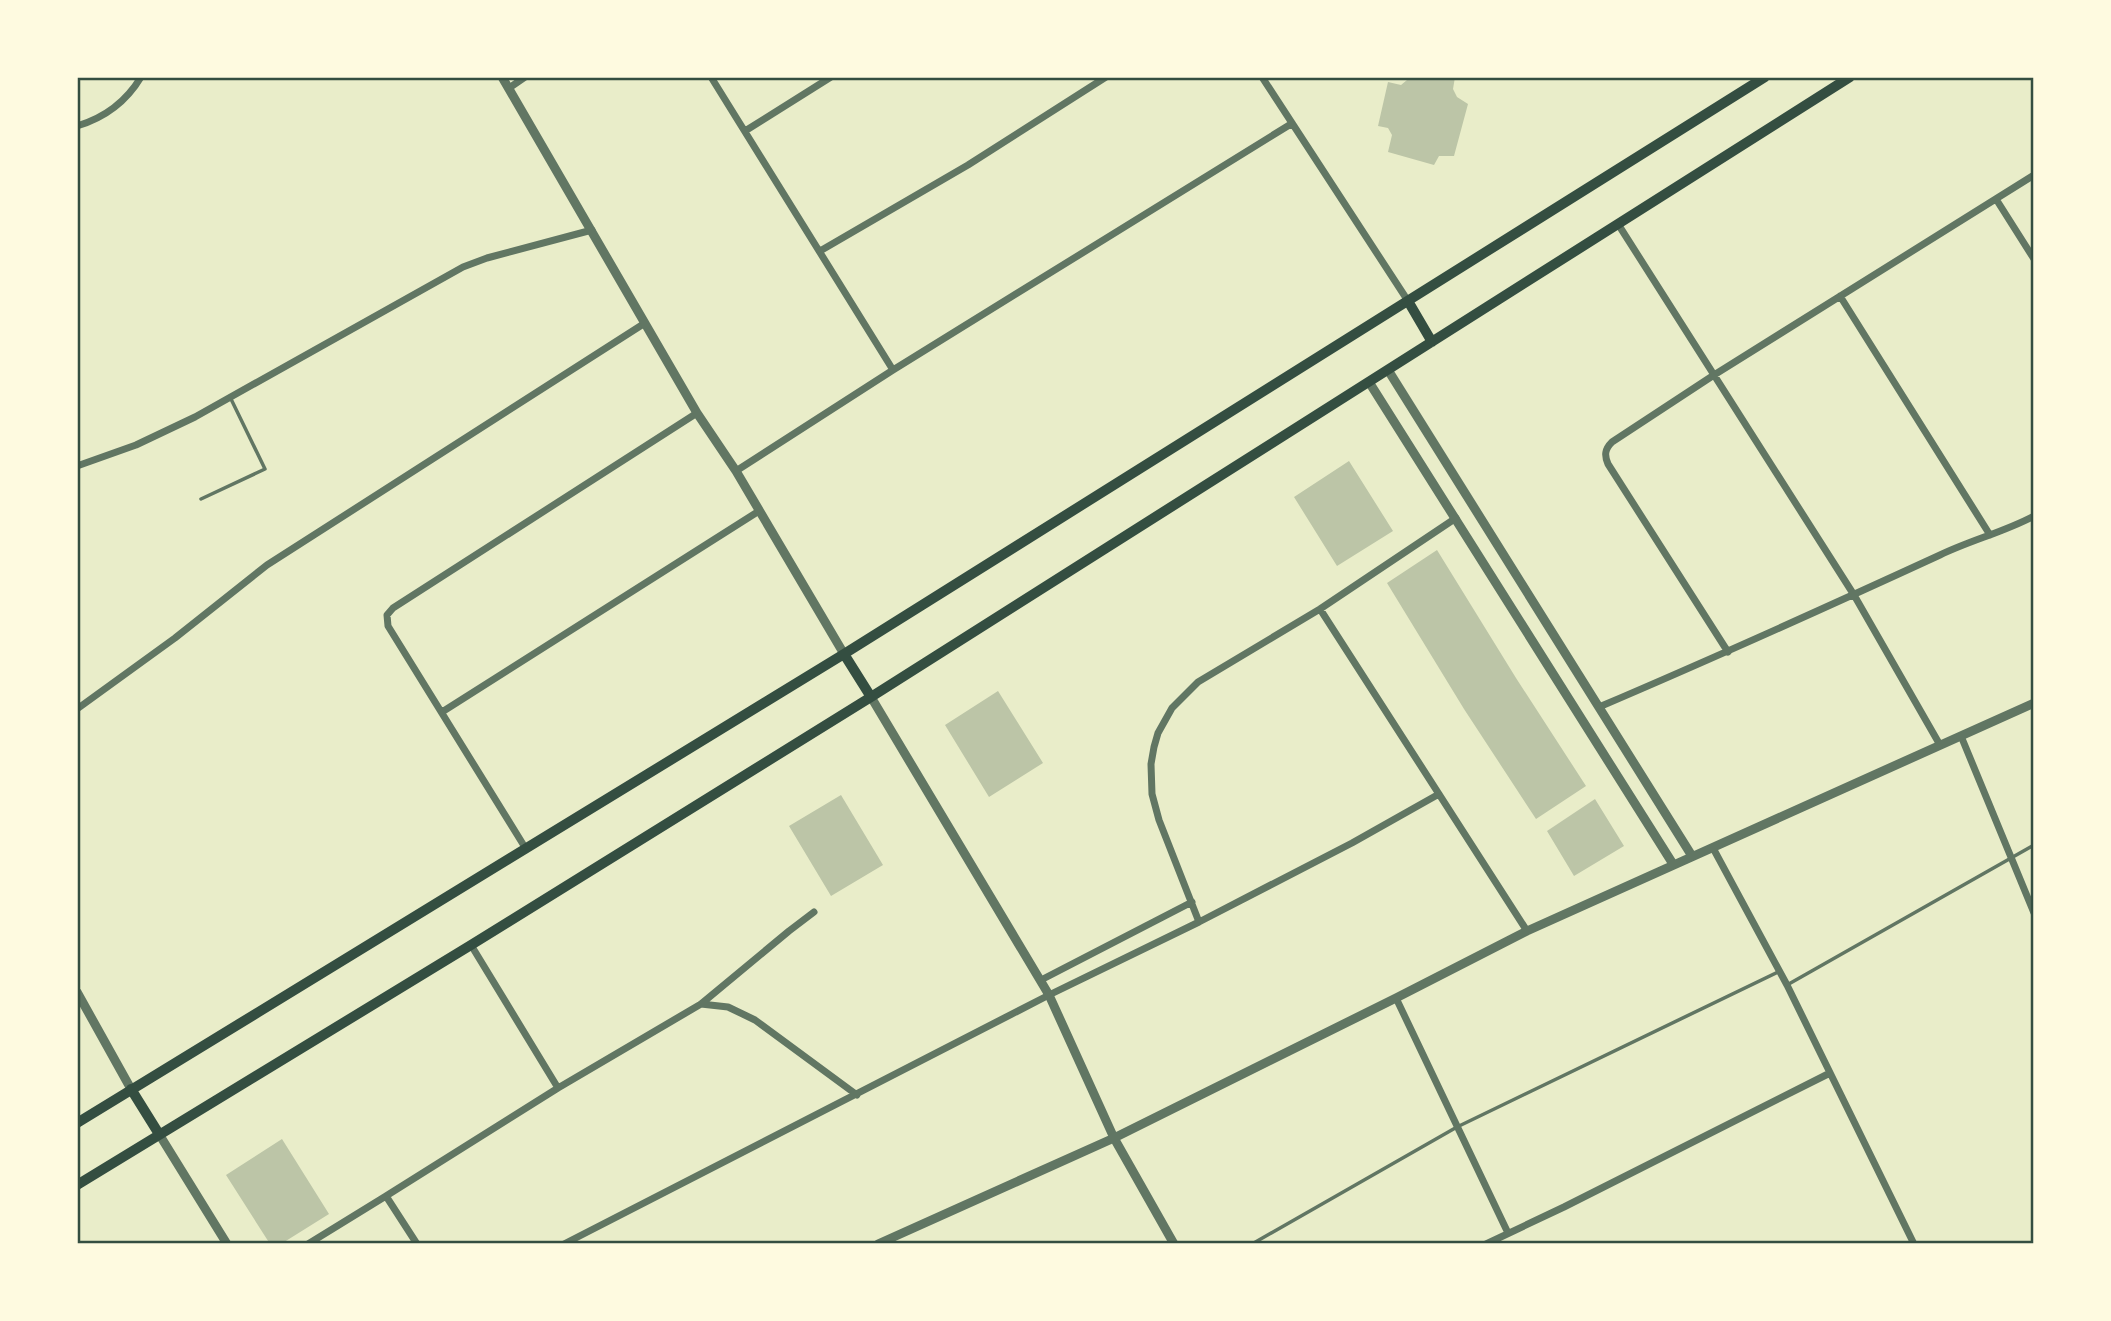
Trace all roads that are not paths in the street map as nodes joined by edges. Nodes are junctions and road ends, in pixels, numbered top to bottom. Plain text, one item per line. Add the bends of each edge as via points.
1 (141, 77) edge
2 (502, 77) edge
3 (525, 77) edge
4 (710, 77) edge
5 (831, 77) edge
6 (1106, 77) edge
7 (1262, 77) edge
8 (1765, 77) edge
9 (1850, 77) edge
10 (509, 88) junction
11 (1292, 124) junction
12 (77, 126) edge
13 (745, 131) junction
14 (2034, 175) edge
15 (1996, 200) junction
16 (1618, 224) junction
17 (592, 229) junction
18 (820, 251) junction
19 (2034, 259) edge
20 (1840, 296) junction
21 (1408, 301) junction
22 (645, 323) junction
23 (1432, 342) junction
24 (893, 370) junction
25 (1388, 370) junction
26 (1714, 375) junction
27 (1369, 382) junction
28 (230, 397) junction
29 (698, 413) junction
30 (77, 466) edge
31 (736, 471) junction
32 (201, 499) dead end
33 (759, 511) junction
34 (2034, 516) edge
35 (1456, 518) junction
36 (1990, 535) junction
37 (1854, 595) junction
38 (1320, 609) junction
39 (1728, 652) junction
40 (844, 654) junction
41 (871, 697) junction
42 (2034, 703) edge
43 (1599, 707) junction
44 (77, 709) edge
45 (442, 712) junction
46 (1961, 736) junction
47 (1940, 745) junction
48 (1438, 794) junction
49 (2034, 845) edge
50 (1713, 848) junction
51 (526, 849) junction
52 (1692, 856) junction
53 (2010, 858) junction
54 (1674, 864) junction
55 (1192, 902) junction
56 (814, 912) dead end
57 (2034, 914) edge
58 (1199, 922) junction
59 (1527, 930) junction
60 (471, 945) junction
61 (1780, 971) junction
62 (1041, 980) junction
63 (1787, 985) junction
64 (77, 992) edge
65 (1049, 995) junction
66 (1396, 998) junction
67 (701, 1004) junction
68 (1830, 1073) junction
69 (558, 1088) junction
70 (131, 1089) junction
71 (857, 1095) junction
72 (77, 1123) edge
73 (1457, 1127) junction
74 (159, 1134) junction
75 (1114, 1138) junction
76 (77, 1185) edge
77 (386, 1196) junction
78 (1508, 1233) junction
79 (227, 1244) edge
80 (308, 1244) edge
81 (417, 1244) edge
82 (564, 1244) edge
83 (878, 1244) edge
84 (1174, 1244) edge
85 (1252, 1244) edge
86 (1486, 1244) edge
87 (1914, 1244) edge

1 - 12 street via 118,105
2 - 10 street
3 - 10 street
4 - 13 street
5 - 13 street
6 - 18 street
7 - 11 street
8 - 21 main road
9 - 16 main road
10 - 17 street
11 - 21 street
11 - 24 street
13 - 18 street
14 - 15 street
15 - 19 street
15 - 20 street
16 - 23 main road
16 - 26 street
17 - 22 street
17 - 28 street via 463,267
18 - 24 street
20 - 26 street
20 - 36 street
21 - 23 main road
21 - 40 main road
22 - 29 street
22 - 44 street via 267,565
23 - 25 main road
24 - 31 street
25 - 27 main road
25 - 43 street
26 - 37 street
26 - 39 street via 1612,442 1605,458
27 - 35 street
27 - 41 main road
28 - 30 street via 161,434
28 - 32 lane via 265,468
29 - 31 street
29 - 45 street via 390,611 388,626
31 - 33 street
33 - 40 street
33 - 45 street
34 - 36 street
35 - 38 street
35 - 54 street
36 - 37 street
37 - 39 street
37 - 47 street
38 - 48 street
38 - 55 street via 1198,682 1172,708 1158,733 1151,764 1152,794
39 - 43 street
40 - 41 main road
40 - 51 main road
41 - 60 main road
41 - 62 street
42 - 46 street
43 - 52 street
45 - 51 street
46 - 47 street
46 - 53 street
47 - 50 street
48 - 58 street
48 - 59 street
49 - 53 lane
50 - 52 street
50 - 61 street
51 - 70 main road
52 - 54 street
53 - 57 street
53 - 63 lane
54 - 59 street
55 - 58 street
55 - 62 street
56 - 67 street
58 - 65 street
59 - 66 street
60 - 69 street
60 - 74 main road
61 - 63 street
61 - 73 lane
62 - 65 street
63 - 68 street
64 - 70 street
65 - 71 street
65 - 75 street
66 - 73 street
66 - 75 street
67 - 69 street
67 - 71 street via 728,1007 749,1016
68 - 78 street
68 - 87 street
69 - 77 street
70 - 72 main road
70 - 74 main road
71 - 82 street
73 - 78 street
73 - 85 lane
74 - 76 main road
74 - 79 street
75 - 83 street
75 - 84 street
77 - 80 street
77 - 81 street
78 - 86 street

